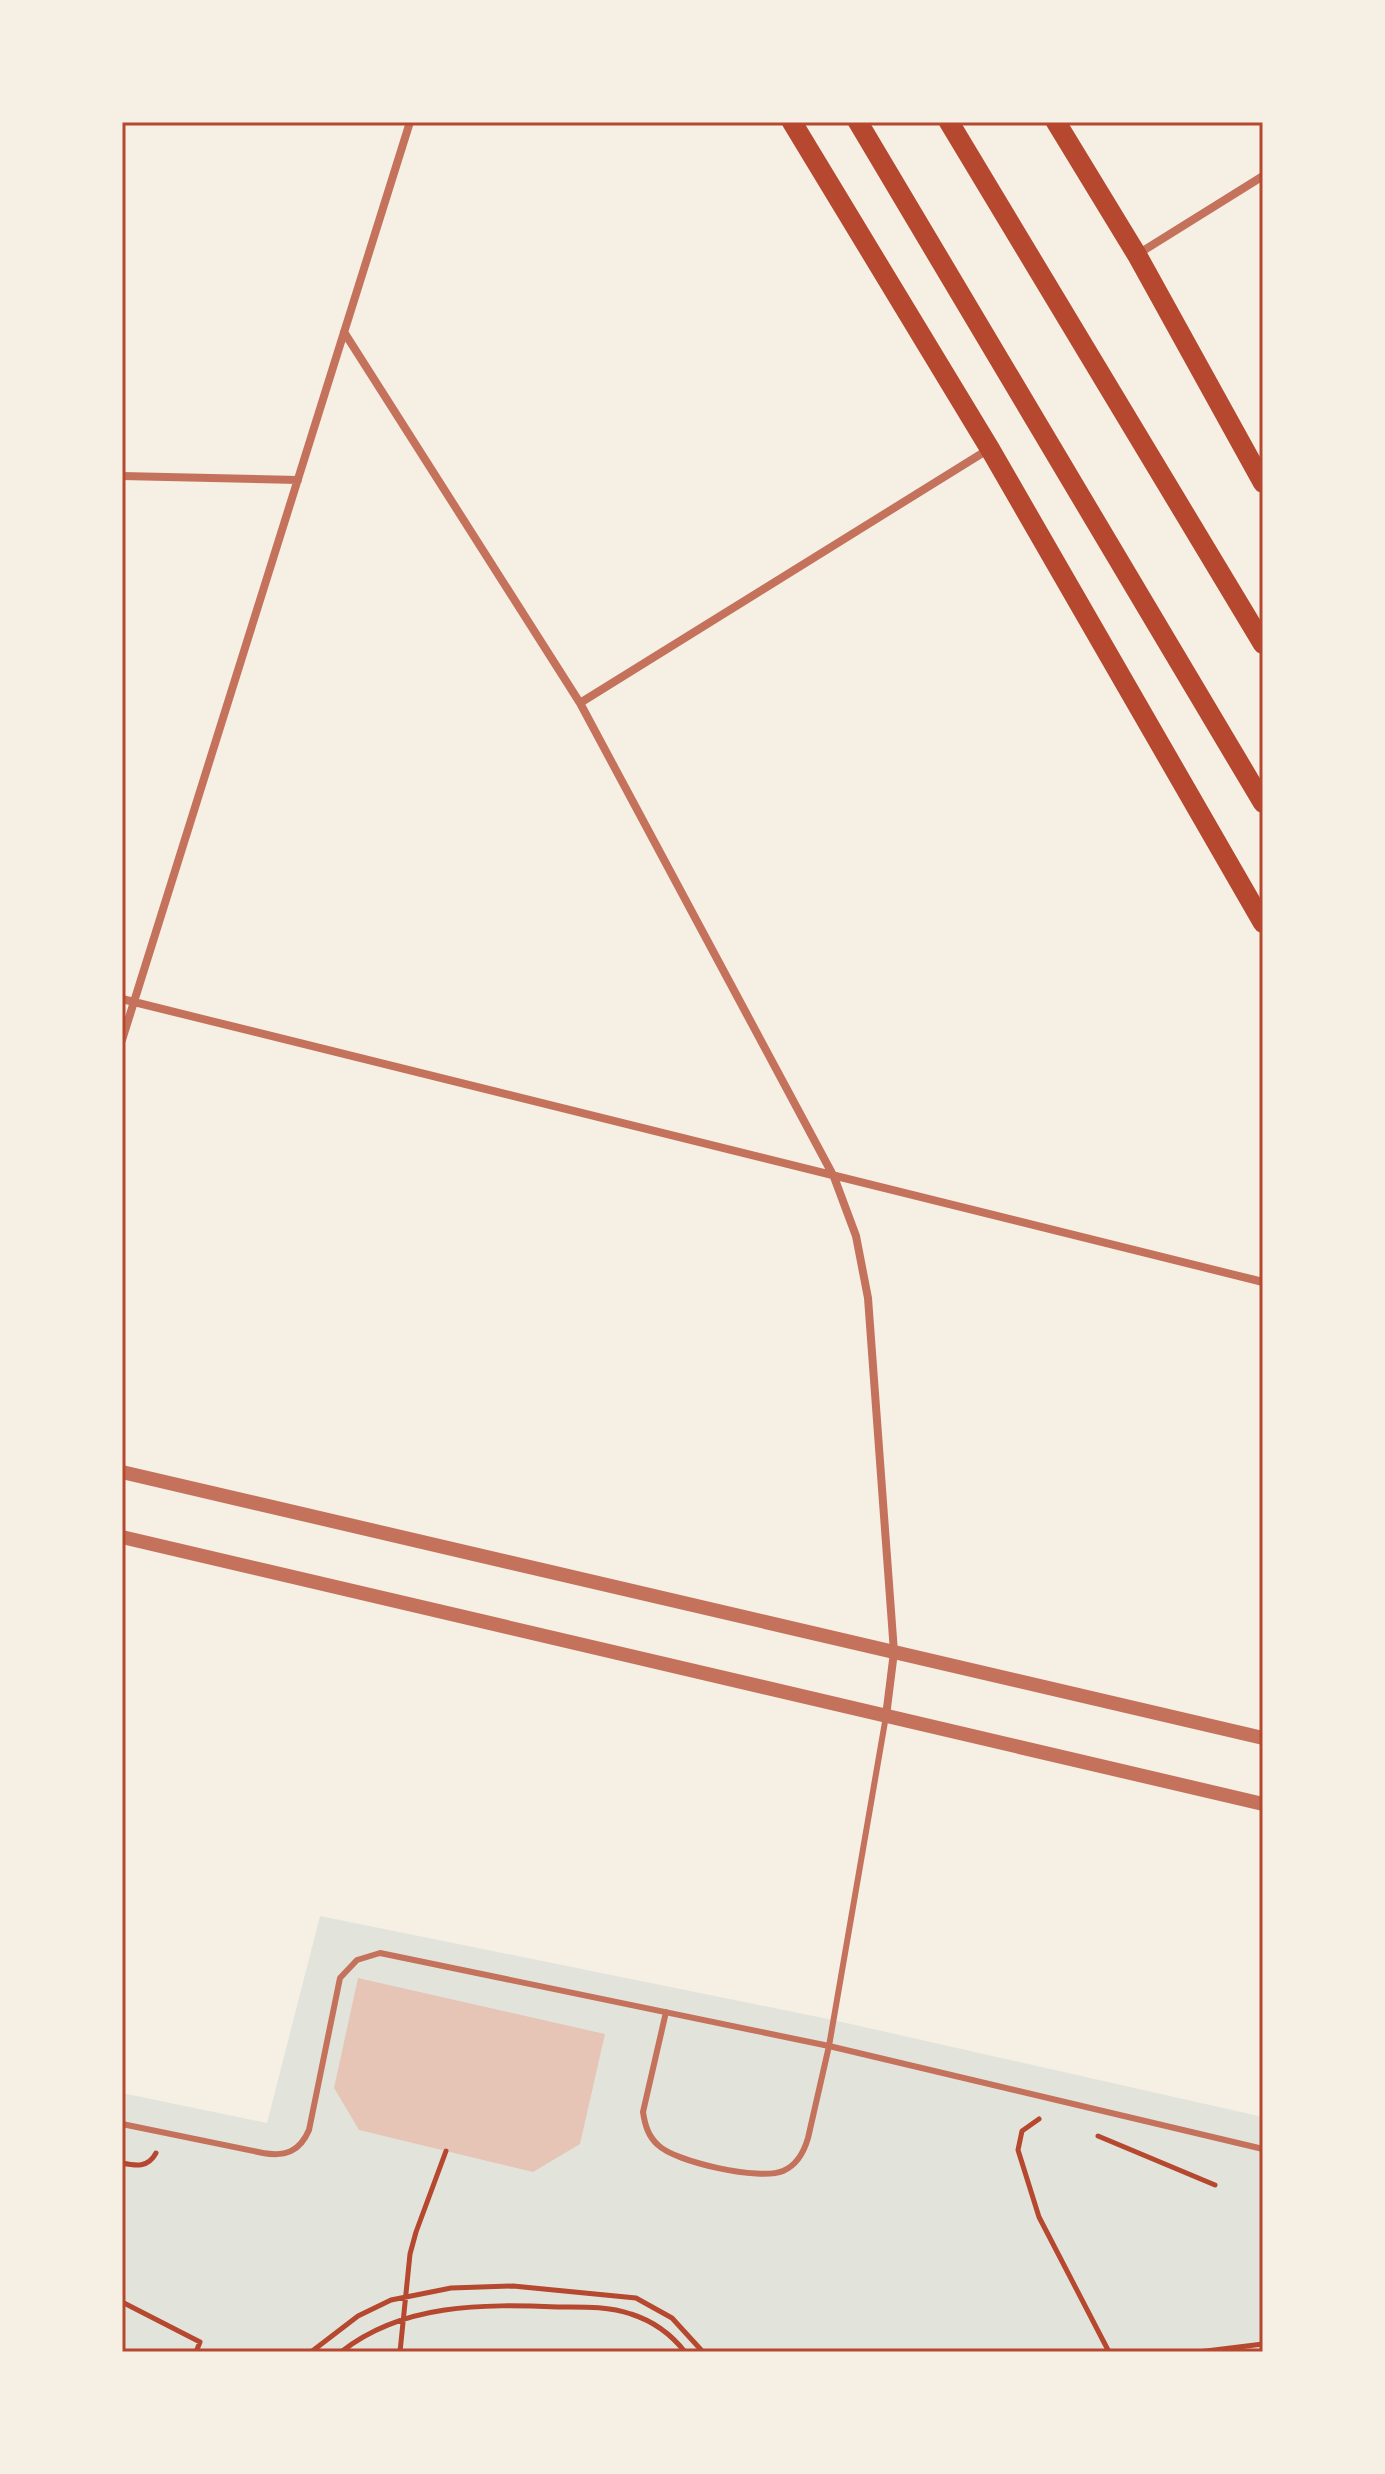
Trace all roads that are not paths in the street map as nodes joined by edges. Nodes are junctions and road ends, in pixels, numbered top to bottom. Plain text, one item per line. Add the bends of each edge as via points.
1 (410, 122) edge
2 (792, 122) edge
3 (858, 122) edge
4 (949, 122) edge
5 (1056, 122) edge
6 (1263, 176) edge
7 (1137, 255) junction
8 (344, 332) junction
9 (990, 449) junction
10 (122, 476) edge
11 (298, 480) junction
12 (1263, 483) edge
13 (1263, 644) edge
14 (580, 703) junction
15 (1261, 800) edge
16 (1263, 923) edge
17 (122, 999) edge
18 (134, 1001) junction
19 (122, 1040) edge
20 (834, 1177) junction
21 (1263, 1282) edge
22 (122, 1472) edge
23 (122, 1537) edge
24 (894, 1652) junction
25 (886, 1716) junction
26 (1263, 1738) edge
27 (1263, 1804) edge
28 (666, 2012) junction
29 (829, 2046) junction
30 (122, 2124) edge
31 (1263, 2149) edge

1 - 8 street
2 - 9 main road
3 - 15 main road
4 - 13 main road
5 - 7 main road
6 - 7 street
7 - 12 main road
8 - 11 street
8 - 14 street
9 - 14 street
9 - 16 main road
10 - 11 street
11 - 18 street
14 - 20 street
17 - 18 street
18 - 19 street
18 - 20 street
20 - 21 street
20 - 24 street via 856,1236 868,1298
22 - 24 street
23 - 25 street
24 - 25 street
24 - 26 street
25 - 27 street
25 - 29 lane
28 - 29 lane
28 - 29 lane via 645,2099 645,2125 668,2153 725,2168 770,2175 795,2163 804,2152
28 - 30 lane via 392,1955 367,1955 340,1978 309,2130 297,2149 263,2153
29 - 31 lane

